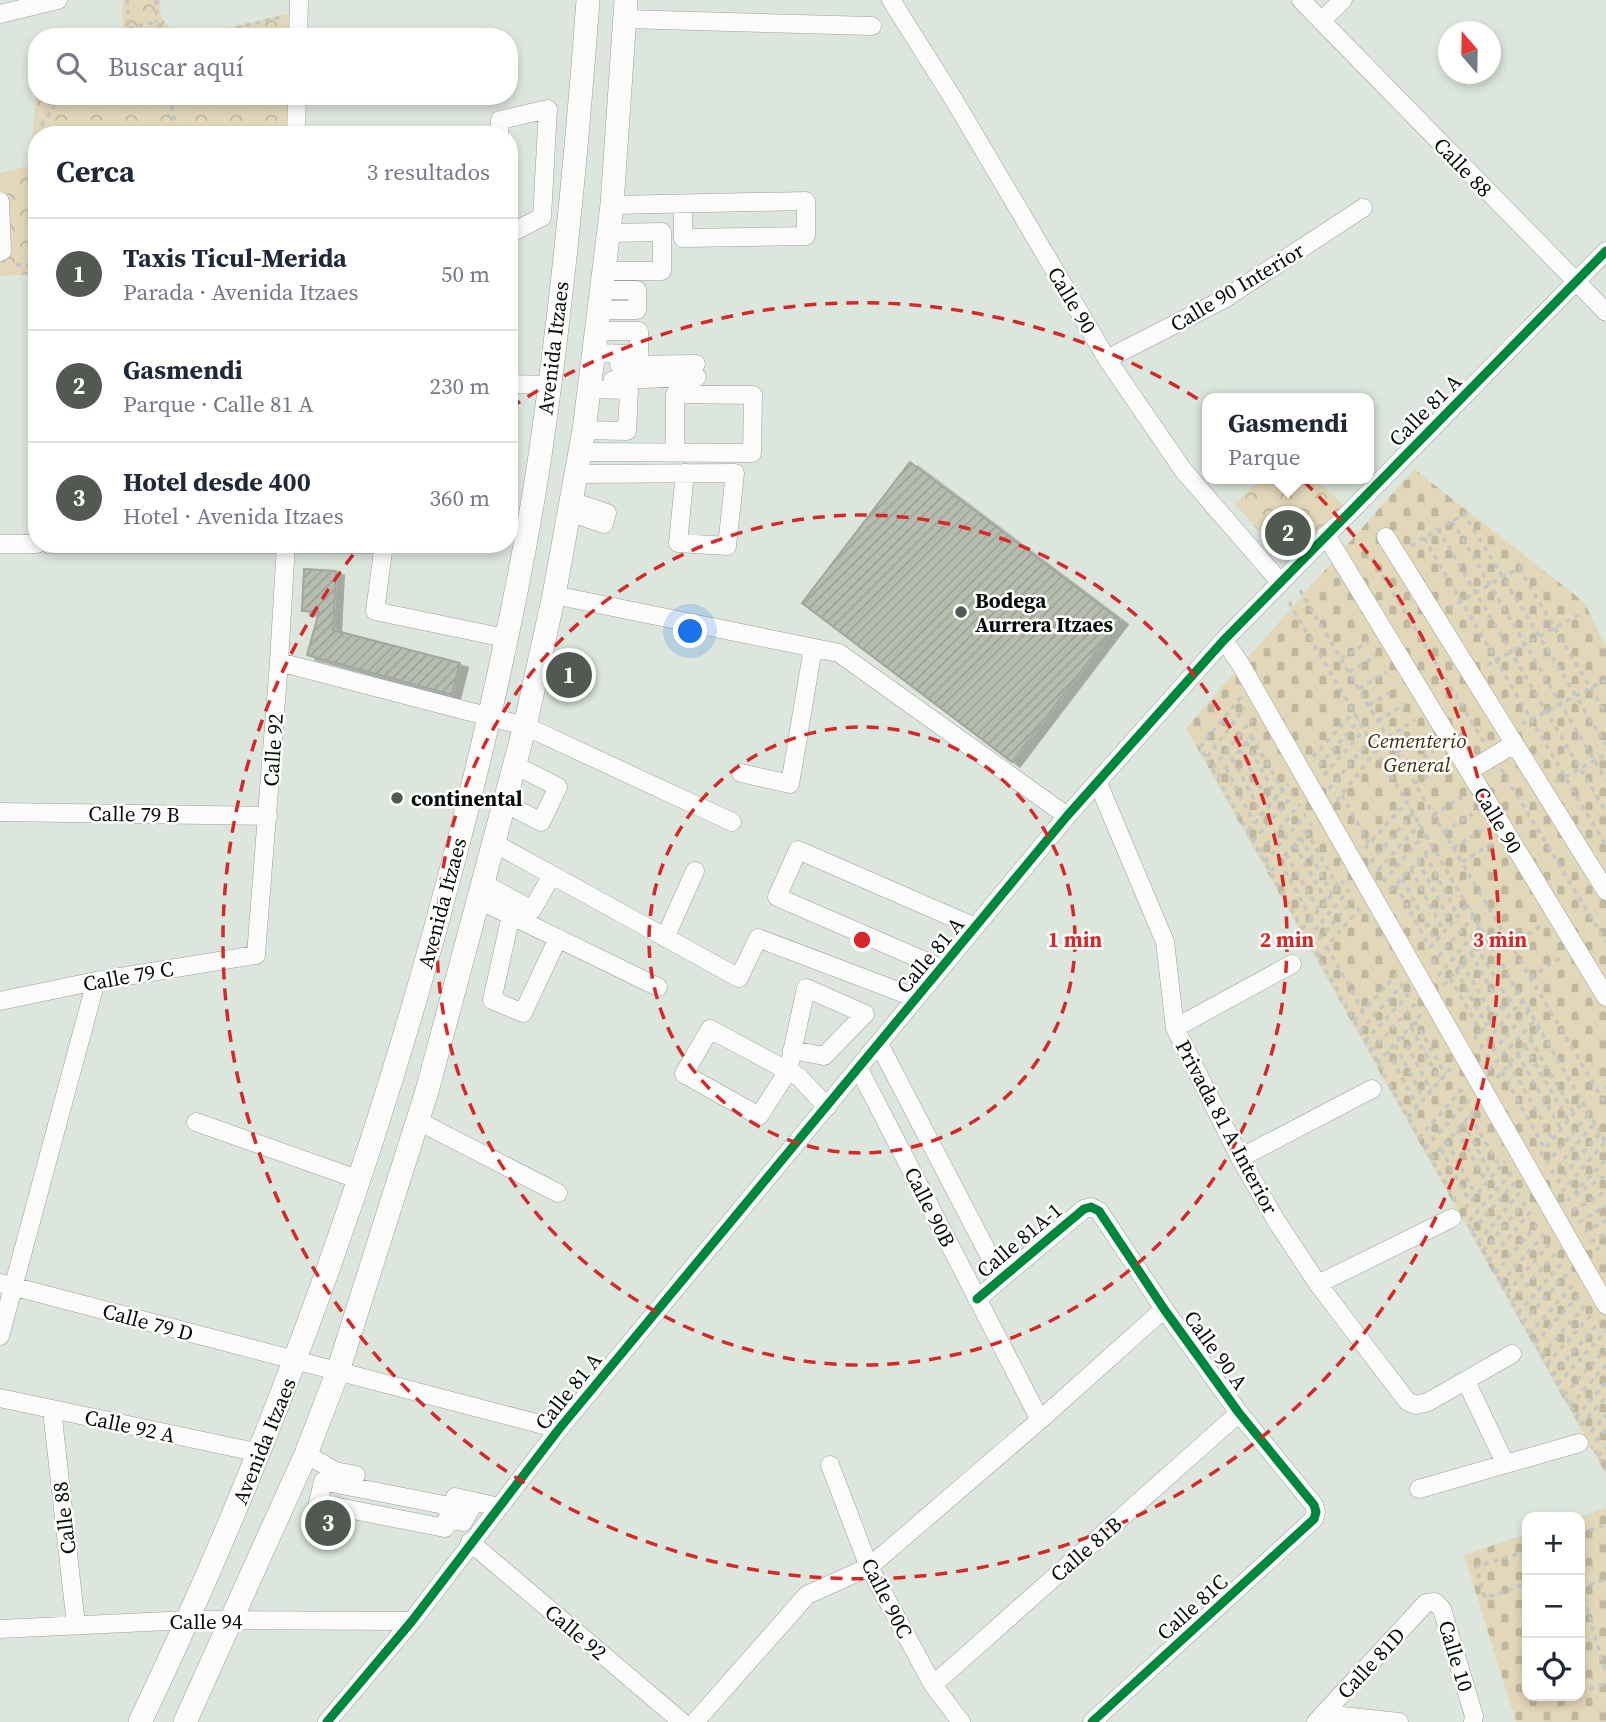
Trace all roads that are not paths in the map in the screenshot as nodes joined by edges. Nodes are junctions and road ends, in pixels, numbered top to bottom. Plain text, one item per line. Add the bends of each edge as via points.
1 (58, 0) edge
2 (587, 0) edge
3 (891, 0) edge
4 (1301, 0) edge
5 (1343, 0) edge
6 (294, 7) edge
7 (625, 9) edge
8 (0, 14) edge
9 (1321, 21) junction
10 (872, 26) dead end
11 (297, 28) edge
12 (297, 105) edge
13 (296, 126) edge
14 (500, 126) edge
15 (578, 134) junction
16 (616, 138) junction
17 (0, 201) edge
18 (683, 204) junction
19 (612, 205) junction
20 (542, 206) junction
21 (1363, 208) dead end
22 (569, 209) junction
23 (518, 229) edge
24 (608, 233) junction
25 (1606, 251) edge
26 (0, 252) edge
27 (1575, 282) junction
28 (1606, 312) edge
29 (596, 336) junction
30 (1107, 359) junction
31 (696, 371) dead end
32 (518, 384) edge
33 (549, 385) junction
34 (584, 430) junction
35 (675, 452) junction
36 (539, 458) junction
37 (578, 464) junction
38 (685, 473) junction
39 (1326, 535) junction
40 (1386, 537) dead end
41 (518, 538) edge
42 (0, 544) edge
43 (28, 544) edge
44 (286, 553) edge
45 (384, 553) edge
46 (516, 553) edge
47 (1280, 582) junction
48 (554, 595) junction
49 (505, 638) junction
50 (1224, 640) junction
51 (813, 648) junction
52 (279, 662) junction
53 (490, 719) junction
54 (525, 726) junction
55 (1516, 735) junction
56 (515, 765) junction
57 (1469, 771) junction
58 (741, 773) dead end
59 (1098, 783) junction
60 (505, 803) junction
61 (0, 812) edge
62 (268, 816) junction
63 (1067, 816) junction
64 (732, 822) dead end
65 (494, 843) junction
66 (695, 871) dead end
67 (552, 875) junction
68 (481, 891) junction
69 (1606, 891) edge
70 (511, 915) junction
71 (975, 928) junction
72 (665, 937) junction
73 (558, 938) junction
74 (256, 955) joint
75 (1292, 964) dead end
76 (942, 968) junction
77 (96, 981) junction
78 (658, 987) dead end
79 (1606, 997) edge
80 (916, 998) junction
81 (0, 1001) edge
82 (1175, 1028) junction
83 (879, 1044) junction
84 (792, 1050) dead end
85 (859, 1069) junction
86 (788, 1071) junction
87 (392, 1081) junction
88 (1372, 1089) dead end
89 (427, 1091) junction
90 (827, 1107) junction
91 (418, 1121) junction
92 (196, 1122) dead end
93 (1240, 1158) junction
94 (360, 1180) junction
95 (558, 1193) dead end
96 (1084, 1209) joint
97 (1460, 1218) road end
98 (1001, 1278) junction
99 (1318, 1284) junction
100 (6, 1285) edge
101 (977, 1298) junction
102 (1598, 1308) edge
103 (1164, 1309) junction
104 (0, 1336) edge
105 (1512, 1354) dead end
106 (297, 1360) junction
107 (338, 1371) junction
108 (1466, 1381) junction
109 (0, 1398) edge
110 (51, 1410) junction
111 (1240, 1413) junction
112 (1040, 1420) junction
113 (559, 1429) junction
114 (1583, 1439) road end
115 (260, 1453) junction
116 (306, 1454) junction
117 (1505, 1463) junction
118 (830, 1465) dead end
119 (344, 1479) junction
120 (1419, 1489) dead end
121 (499, 1507) junction
122 (1314, 1519) joint
123 (470, 1542) junction
124 (869, 1567) junction
125 (1426, 1603) joint
126 (189, 1620) junction
127 (412, 1621) junction
128 (232, 1622) junction
129 (76, 1625) junction
130 (0, 1629) edge
131 (933, 1685) junction
132 (1319, 1718) edge
133 (140, 1722) edge
134 (186, 1722) edge
135 (327, 1722) edge
136 (682, 1722) edge
137 (695, 1722) edge
138 (961, 1722) edge
139 (1092, 1722) edge
140 (1399, 1722) edge
141 (1473, 1722) edge

1 - 8 street
2 - 15 main road, Avenida Itzaes
3 - 30 street, Calle 90
4 - 9 street, Calle 88
5 - 9 street
6 - 11 street
7 - 10 street
7 - 16 main road, Avenida Itzaes
9 - 27 street, Calle 88
12 - 13 street
14 - 20 street via 500,120 548,109
15 - 16 main road
15 - 22 main road, Avenida Itzaes
16 - 19 main road, Avenida Itzaes
17 - 26 street
18 - 18 street via 806,201 806,236 683,238
18 - 19 street
19 - 24 main road, Avenida Itzaes
20 - 22 street
20 - 23 street via 542,217
21 - 30 street, Calle 90 Interior via 1224,299
22 - 33 main road, Avenida Itzaes
24 - 29 main road, Avenida Itzaes
24 - 29 street via 662,232 662,271
25 - 27 street, Calle 81 A
27 - 28 street, Calle 88
27 - 39 street, Calle 81 A
29 - 31 street
29 - 34 main road, Avenida Itzaes
29 - 34 street via 629,390 627,431
30 - 47 street, Calle 90 via 1183,470
32 - 33 street
33 - 36 main road, Avenida Itzaes
34 - 37 main road, Avenida Itzaes
35 - 35 street via 752,453 753,395 676,394
35 - 37 street
36 - 37 main road
36 - 41 main road, Avenida Itzaes
37 - 38 street
37 - 48 main road, Avenida Itzaes
38 - 38 street via 735,473 727,546 678,543
39 - 47 street, Calle 81 A
39 - 57 street, Calle 90
40 - 55 street
42 - 43 street
44 - 52 street, Calle 92
45 - 49 street via 375,611
46 - 49 main road, Avenida Itzaes
47 - 50 street, Calle 81 A
48 - 51 street
48 - 54 main road, Avenida Itzaes
49 - 53 main road, Avenida Itzaes
50 - 59 street, Calle 81 A
50 - 102 street
51 - 58 street via 790,783
51 - 63 street via 839,653
52 - 53 street
52 - 62 street, Calle 92
53 - 54 street
53 - 87 main road, Avenida Itzaes
54 - 56 main road, Avenida Itzaes
54 - 64 street
55 - 57 street
55 - 69 street
56 - 60 main road, Avenida Itzaes
56 - 60 street via 558,787 541,822
57 - 79 street, Calle 90
59 - 63 street, Calle 81 A
59 - 82 street, Privada 81 A Interior via 1165,942
60 - 65 main road, Avenida Itzaes
61 - 62 street, Calle 79 B
62 - 74 street, Calle 92
63 - 71 street, Calle 81 A
65 - 67 street
65 - 68 main road, Avenida Itzaes
66 - 72 street
67 - 68 street via 532,910
67 - 72 street
68 - 70 street
68 - 89 main road, Avenida Itzaes
70 - 73 street
70 - 73 street via 492,1000 523,1013
71 - 76 street, Calle 81 A
71 - 76 street via 798,850 777,897
72 - 80 street via 739,978 758,938
73 - 78 street
74 - 77 street, Calle 79 C
75 - 82 street
76 - 80 street, Calle 81 A
77 - 81 street, Calle 79 C
77 - 100 street
80 - 83 street, Calle 81 A
82 - 93 street, Privada 81 A Interior
83 - 85 street, Calle 81 A
83 - 98 street
84 - 86 street
85 - 90 street, Calle 81 A
85 - 101 street, Calle 90B
86 - 86 street via 710,1029 684,1074 759,1116
86 - 90 street
87 - 89 main road
87 - 94 main road, Avenida Itzaes
88 - 93 street
89 - 91 main road, Avenida Itzaes
90 - 113 street, Calle 81 A
91 - 95 street
91 - 107 main road, Avenida Itzaes
92 - 94 street
93 - 99 street, Privada 81 A Interior
94 - 106 main road, Avenida Itzaes
96 - 98 street, Calle 81A-1
96 - 103 street, Calle 90 A via 1099,1211
97 - 99 street
98 - 101 street, Calle 81A-1
99 - 108 street, Privada 81 A Interior via 1407,1401 1416,1405 1428,1402
100 - 104 street
100 - 106 street, Calle 79 D
101 - 112 street, Calle 90B
103 - 111 street, Calle 90 A
103 - 112 street
105 - 108 street
106 - 107 street
106 - 115 main road, Avenida Itzaes
107 - 113 street
107 - 116 main road, Avenida Itzaes
108 - 117 street
109 - 110 street, Calle 92 A
110 - 115 street, Calle 92 A
110 - 129 street, Calle 88
111 - 122 street, Calle 90 A via 1314,1505
111 - 131 street, Calle 81B
112 - 124 street
113 - 121 street, Calle 81 A
114 - 117 street
115 - 126 main road, Avenida Itzaes
116 - 119 street
116 - 128 main road, Avenida Itzaes
117 - 120 street
118 - 124 street, Calle 90C
119 - 119 street via 323,1481 318,1503 445,1528 447,1519 463,1522 470,1510
119 - 121 street
121 - 123 street, Calle 81 A
122 - 139 street, Calle 81C
123 - 127 street, Calle 81 A
123 - 136 street, Calle 92
124 - 131 street, Calle 90C
124 - 137 street via 807,1595
125 - 132 street, Calle 81D
125 - 141 street, Calle 10 via 1434,1602 1442,1609
126 - 128 street, Calle 94
126 - 129 street, Calle 94
126 - 133 main road, Avenida Itzaes
127 - 128 street, Calle 94
127 - 135 street, Calle 81 A
128 - 134 main road, Avenida Itzaes
129 - 130 street, Calle 94
131 - 138 street, Calle 90C
132 - 140 street

